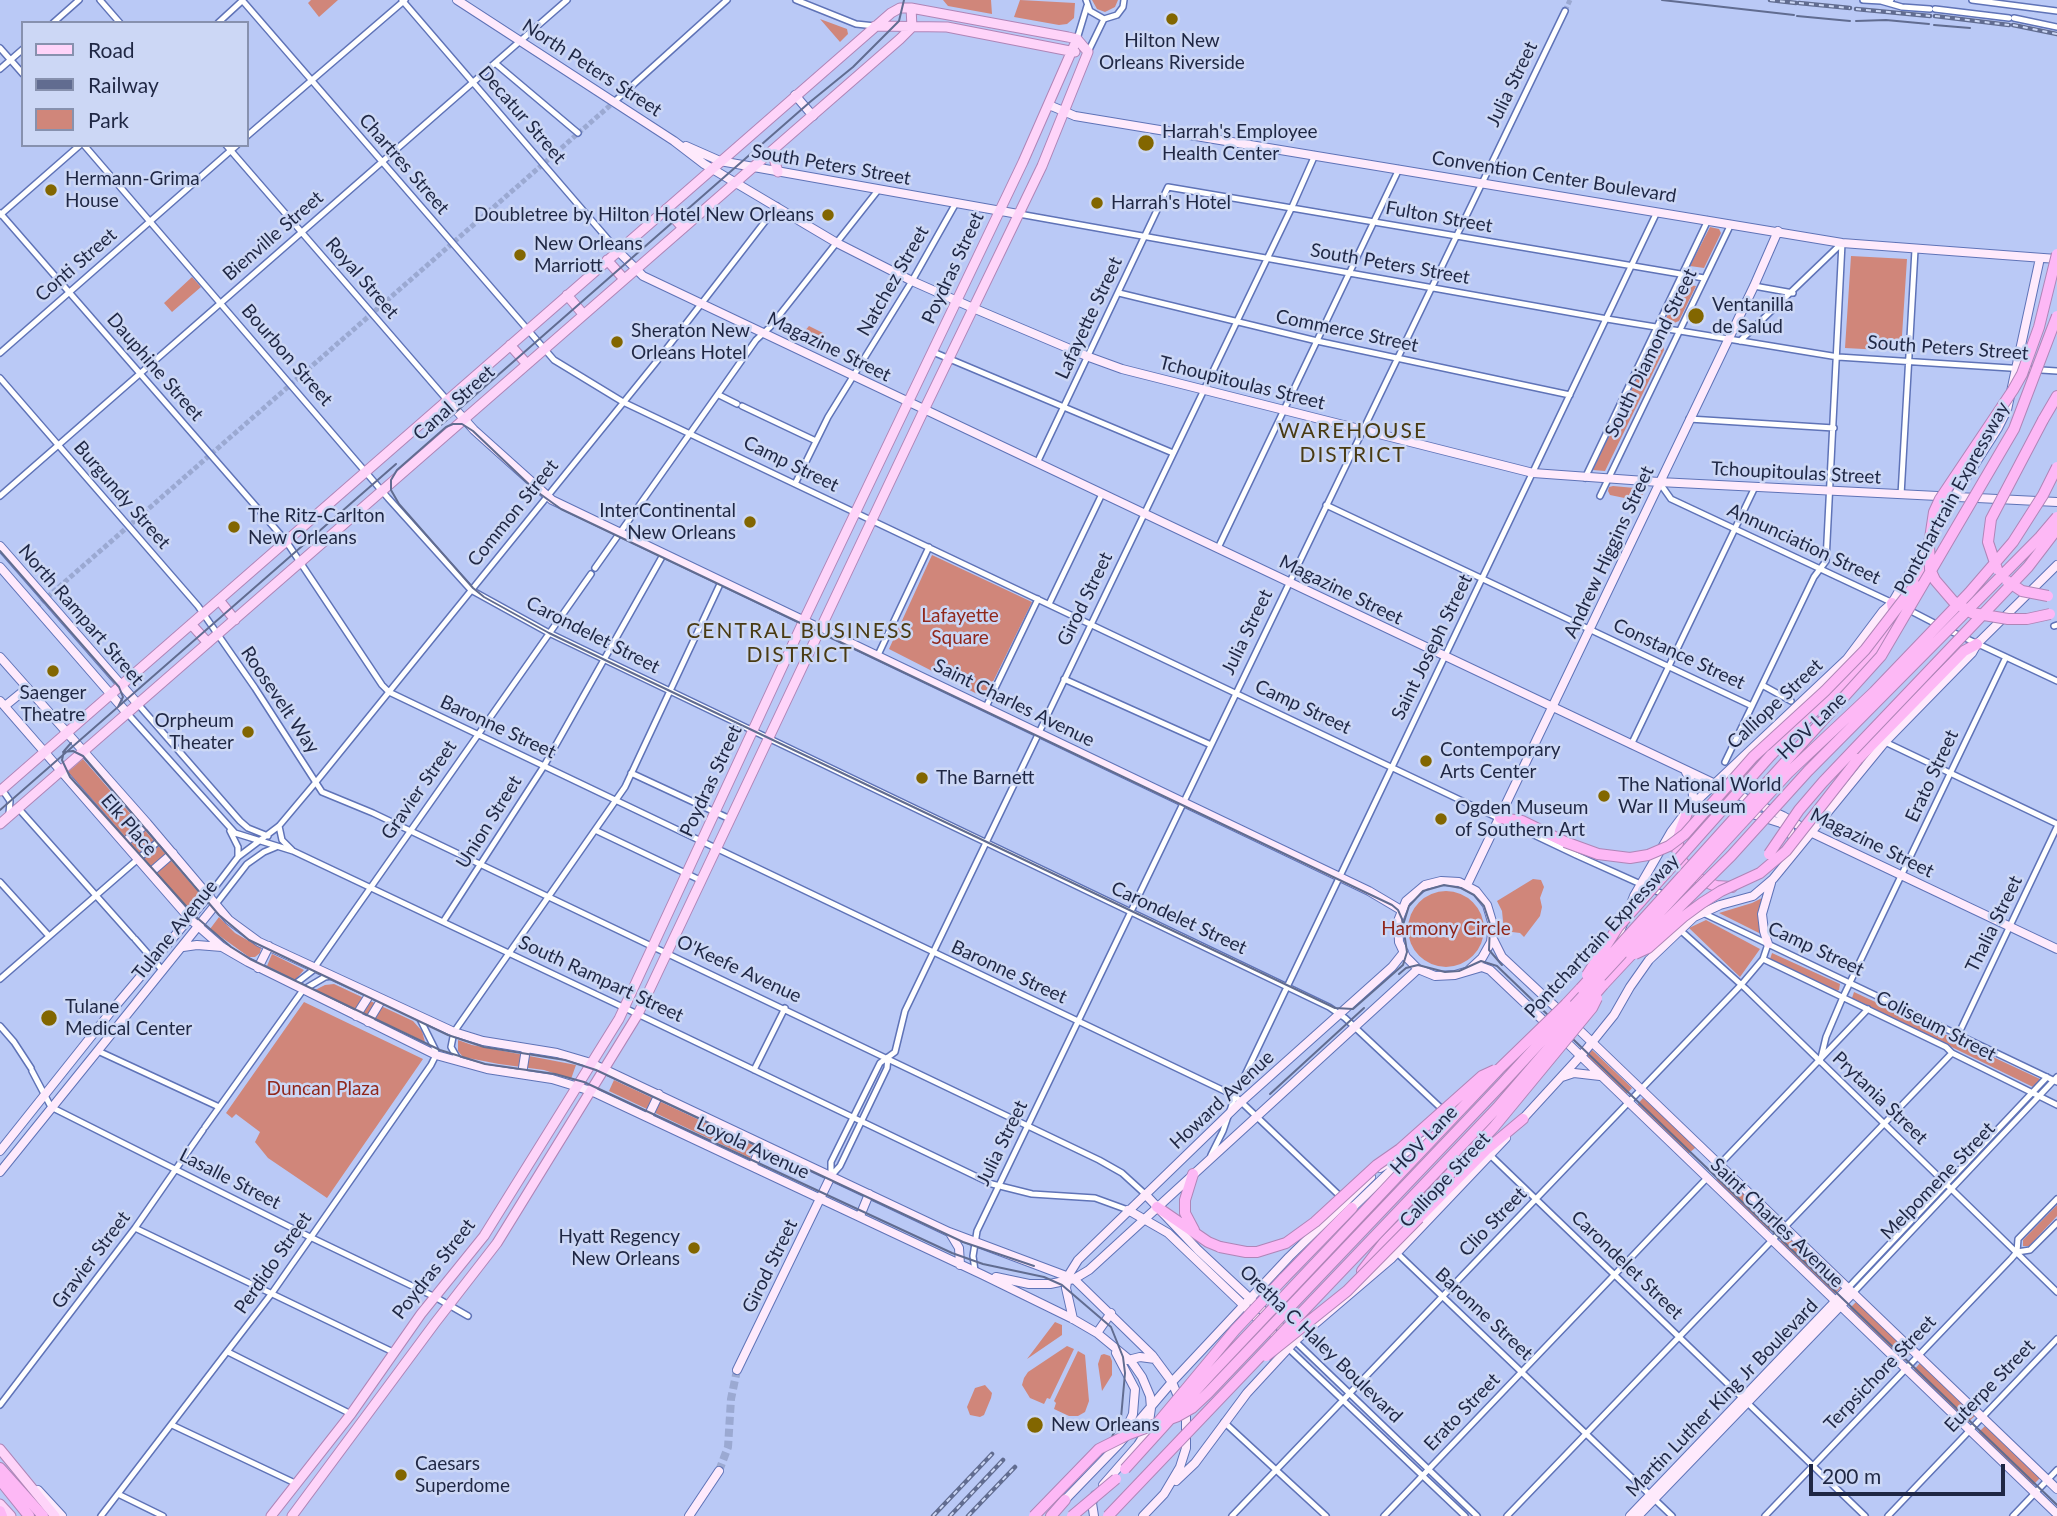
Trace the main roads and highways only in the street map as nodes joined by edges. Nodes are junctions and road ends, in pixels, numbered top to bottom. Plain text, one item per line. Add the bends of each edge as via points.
1 (910, 3) edge
2 (875, 26) junction
3 (912, 27) junction
4 (1077, 39) junction
5 (1072, 51) junction
6 (1088, 52) junction
7 (772, 152) junction
8 (1023, 162) junction
9 (1042, 166) junction
10 (778, 172) road end
11 (666, 209) junction
12 (683, 228) junction
13 (2057, 257) edge
14 (607, 260) junction
15 (624, 279) junction
16 (567, 295) junction
17 (583, 314) junction
18 (2057, 316) edge
19 (510, 345) junction
20 (526, 363) junction
21 (2057, 396) edge
22 (880, 463) junction
23 (2057, 467) edge
24 (895, 471) junction
25 (2057, 517) edge
26 (2057, 529) edge
27 (1947, 545) junction
28 (2057, 595) edge
29 (219, 600) junction
30 (1892, 603) road end
31 (2057, 611) edge
32 (235, 620) junction
33 (191, 624) junction
34 (208, 643) junction
35 (1978, 644) road end
36 (778, 676) junction
37 (795, 684) junction
38 (1, 789) edge
39 (1689, 808) road end
40 (1500, 818) road end
41 (4, 820) edge
42 (1631, 955) junction
43 (1603, 985) junction
44 (1581, 988) junction
45 (1499, 1069) junction
46 (1523, 1119) road end
47 (528, 1165) junction
48 (541, 1172) junction
49 (1193, 1174) road end
50 (518, 1182) junction
51 (530, 1190) junction
52 (1349, 1205) road end
53 (1157, 1207) road end
54 (1196, 1233) junction
55 (1337, 1306) road end
56 (1238, 1378) junction
57 (0, 1449) edge
58 (0, 1468) edge
59 (1125, 1469) junction
60 (1116, 1479) junction
61 (0, 1480) edge
62 (1065, 1500) road end
63 (0, 1504) edge
64 (0, 1511) edge
65 (2, 1516) edge
66 (11, 1516) edge
67 (29, 1516) edge
68 (43, 1516) edge
69 (55, 1516) edge
70 (271, 1516) edge
71 (292, 1516) edge
72 (1034, 1516) edge
73 (1049, 1516) edge
74 (1072, 1516) edge
75 (1083, 1516) edge
76 (1108, 1516) edge

1 - 2 main road, Canal Street
1 - 3 main road
1 - 4 main road
2 - 3 main road
2 - 11 main road, Canal Street
3 - 5 main road via 947,27
3 - 7 main road, Canal Street
4 - 5 main road, Poydras Street
4 - 6 main road
5 - 6 main road
5 - 8 main road, Poydras Street
6 - 9 main road, Poydras Street
7 - 10 main road
7 - 12 main road, Canal Street
8 - 9 main road
8 - 22 main road, Poydras Street
9 - 24 main road, Poydras Street
11 - 12 main road
11 - 14 main road, Canal Street
12 - 15 main road, Canal Street
13 - 31 highway, bridge via 2022,374 1940,499 1929,545 1935,580 1953,601 1972,613 2027,619
14 - 15 main road
14 - 16 main road, Canal Street
15 - 17 main road, Canal Street
16 - 17 main road
16 - 19 main road, Canal Street
17 - 20 main road, Canal Street
18 - 27 highway, Pontchartrain Expressway, bridge via 2014,429
19 - 20 main road
19 - 29 main road, Canal Street
20 - 32 main road, Canal Street
21 - 28 highway, bridge via 2003,493 1988,530 1993,561 2005,579 2035,595
22 - 24 main road
22 - 36 main road, Poydras Street
23 - 72 highway, HOV Lane, bridge via 2013,542 1969,593 1788,773 1501,1085 1192,1408 1108,1443
24 - 37 main road, Poydras Street
25 - 42 highway, Pontchartrain Expressway, bridge
26 - 39 highway, bridge via 2028,567 1798,810 1751,882 1716,886 1688,869 1677,849
27 - 40 highway, bridge via 1877,637 1753,757 1685,834 1658,851 1630,858 1598,854 1522,821
27 - 44 highway, Pontchartrain Expressway, bridge via 1881,656
29 - 32 main road
29 - 33 main road, Canal Street
30 - 44 highway, bridge via 1894,617 1873,652 1771,755 1618,927
32 - 34 main road, Canal Street
33 - 34 main road
33 - 38 main road, Canal Street
34 - 41 main road, Canal Street
35 - 42 highway, bridge via 1964,651 1858,759 1777,858 1760,873 1683,916 1648,948
36 - 37 main road
36 - 47 main road, Poydras Street via 624,1007
37 - 48 main road, Poydras Street via 638,1014
42 - 43 highway, Pontchartrain Expressway
43 - 55 highway, bridge via 1592,1008 1494,1127 1385,1241
43 - 56 highway, Pontchartrain Expressway, bridge via 1497,1108
44 - 45 highway, Pontchartrain Expressway, bridge
45 - 54 highway, bridge via 1482,1076 1286,1243 1246,1252 1221,1247
45 - 59 highway, Pontchartrain Expressway, bridge
46 - 56 highway, bridge via 1347,1291
47 - 48 main road
47 - 50 main road, Poydras Street
48 - 51 main road, Poydras Street
49 - 54 highway via 1185,1213
50 - 51 main road
50 - 70 main road, Poydras Street via 484,1236
51 - 71 main road, Poydras Street via 497,1243
52 - 59 highway, bridge via 1211,1358
53 - 54 highway
56 - 76 highway, Pontchartrain Expressway, bridge
57 - 69 main road
58 - 68 highway
59 - 60 highway, Pontchartrain Expressway, bridge
60 - 74 highway, bridge
60 - 75 highway, Pontchartrain Expressway, bridge
61 - 67 highway
62 - 73 highway
63 - 66 main road
64 - 65 highway

